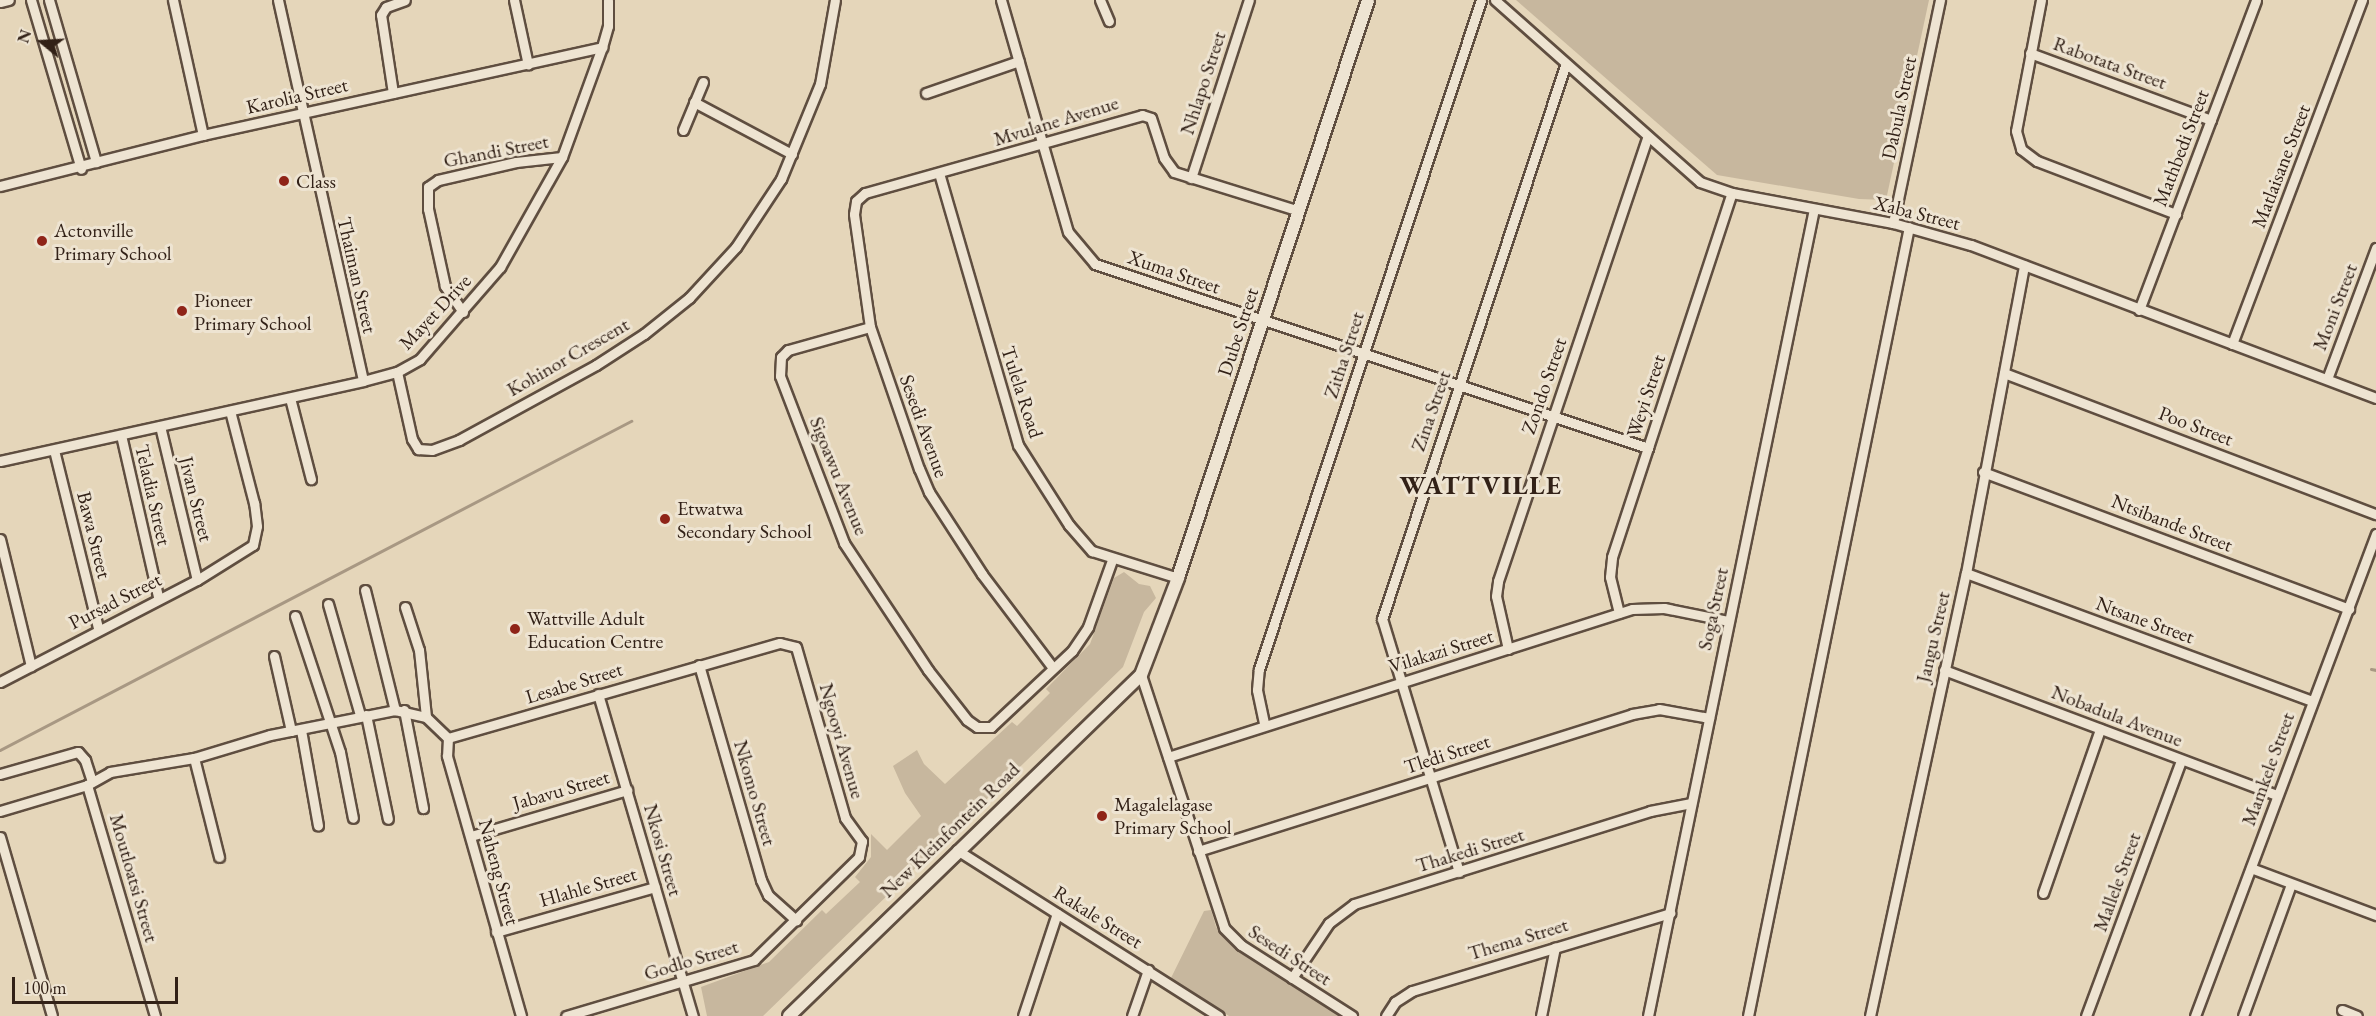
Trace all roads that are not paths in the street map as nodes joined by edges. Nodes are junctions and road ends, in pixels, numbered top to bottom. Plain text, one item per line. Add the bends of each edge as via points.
1 (9, 0) edge
2 (31, 0) edge
3 (49, 0) edge
4 (173, 0) edge
5 (278, 0) edge
6 (405, 0) edge
7 (514, 0) edge
8 (608, 0) edge
9 (835, 0) edge
10 (1001, 0) edge
11 (1100, 0) edge
12 (1249, 0) edge
13 (1368, 0) edge
14 (1481, 0) edge
15 (1495, 0) edge
16 (1940, 0) edge
17 (2041, 0) edge
18 (2256, 0) edge
19 (2362, 0) edge
20 (0, 2) edge
21 (1109, 21) dead end
22 (602, 47) junction
23 (2030, 53) junction
24 (1019, 62) junction
25 (528, 64) junction
26 (1565, 66) junction
27 (703, 82) dead end
28 (393, 93) junction
29 (926, 93) dead end
30 (694, 102) junction
31 (302, 114) junction
32 (2211, 120) junction
33 (683, 129) dead end
34 (203, 135) junction
35 (1647, 138) junction
36 (1045, 144) junction
37 (792, 154) junction
38 (562, 157) junction
39 (96, 162) junction
40 (81, 169) junction
41 (939, 173) junction
42 (1191, 178) junction
43 (0, 186) edge
44 (1732, 193) junction
45 (1814, 209) junction
46 (1299, 211) junction
47 (2176, 214) junction
48 (1893, 223) junction
49 (1909, 227) junction
50 (856, 233) joint
51 (2376, 248) edge
52 (2024, 265) junction
53 (2139, 310) junction
54 (463, 312) junction
55 (1262, 321) junction
56 (870, 327) junction
57 (2232, 344) junction
58 (1363, 355) junction
59 (397, 372) junction
60 (2004, 373) junction
61 (2327, 379) junction
62 (363, 381) junction
63 (1458, 386) junction
64 (290, 398) junction
65 (2376, 398) edge
66 (230, 411) junction
67 (1553, 417) junction
68 (160, 426) junction
69 (121, 435) junction
70 (1648, 448) junction
71 (54, 450) junction
72 (0, 461) edge
73 (1983, 472) junction
74 (311, 479) dead end
75 (2376, 514) edge
76 (2376, 534) edge
77 (0, 539) edge
78 (1112, 560) junction
79 (1966, 573) junction
80 (1178, 578) junction
81 (197, 580) junction
82 (365, 590) dead end
83 (159, 597) junction
84 (328, 604) dead end
85 (405, 607) dead end
86 (2349, 609) junction
87 (1619, 613) junction
88 (295, 616) dead end
89 (1728, 621) junction
90 (98, 628) junction
91 (780, 644) joint
92 (1508, 649) junction
93 (274, 656) dead end
94 (699, 665) junction
95 (31, 666) junction
96 (1053, 668) junction
97 (1944, 670) junction
98 (1141, 675) junction
99 (0, 682) edge
100 (1401, 682) junction
101 (598, 694) junction
102 (2312, 701) junction
103 (399, 710) junction
104 (363, 715) junction
105 (426, 717) junction
106 (1709, 718) junction
107 (329, 723) junction
108 (1264, 723) junction
109 (2100, 729) junction
110 (296, 730) junction
111 (448, 738) junction
112 (1168, 757) junction
113 (194, 758) junction
114 (2181, 760) junction
115 (0, 774) edge
116 (1430, 778) junction
117 (89, 783) junction
118 (627, 790) junction
119 (2277, 795) junction
120 (1691, 803) junction
121 (423, 808) dead end
122 (0, 811) edge
123 (353, 818) dead end
124 (388, 819) dead end
125 (318, 825) dead end
126 (471, 836) junction
127 (0, 837) edge
128 (957, 850) junction
129 (1198, 851) junction
130 (219, 857) dead end
131 (860, 857) joint
132 (2251, 868) junction
133 (1459, 872) junction
134 (2291, 884) junction
135 (655, 887) junction
136 (2043, 892) dead end
137 (1057, 913) junction
138 (1670, 913) junction
139 (2376, 915) edge
140 (796, 920) junction
141 (496, 932) junction
142 (1555, 947) junction
143 (1148, 970) junction
144 (1292, 978) junction
145 (683, 982) junction
146 (2342, 1010) dead end
147 (51, 1016) edge
148 (155, 1016) edge
149 (521, 1016) edge
150 (566, 1016) edge
151 (693, 1016) edge
152 (789, 1016) edge
153 (1023, 1016) edge
154 (1132, 1016) edge
155 (1219, 1016) edge
156 (1352, 1016) edge
157 (1386, 1016) edge
158 (1541, 1016) edge
159 (1648, 1016) edge
160 (1748, 1016) edge
161 (1870, 1016) edge
162 (2086, 1016) edge
163 (2195, 1016) edge
164 (2243, 1016) edge
165 (2357, 1016) edge

1 - 20 street
2 - 40 street
3 - 39 street
4 - 34 street
5 - 31 street, Thaiman Street
6 - 28 street via 386,7 381,15
7 - 25 street
8 - 22 street, Mayet Drive via 608,26
9 - 37 street, Kohinor Crescent via 820,84
10 - 24 street, Xuma Street
11 - 21 street
12 - 42 street, Nhlapo Street
13 - 46 street, Dube Street
14 - 58 street, Zitha Street
15 - 26 street, Xaba Street
16 - 48 street, Dabula Street
17 - 23 street
18 - 32 street, Mathbedi Street
19 - 57 street, Matlaisane Street
22 - 25 street, Karolia Street
22 - 38 street, Mayet Drive
23 - 32 street, Rabotata Street
23 - 47 street via 2016,131 2025,153
24 - 29 street
24 - 36 street, Xuma Street
25 - 28 street, Karolia Street
26 - 35 street, Xaba Street
26 - 63 street, Zina Street
27 - 30 street
28 - 31 street, Karolia Street
30 - 33 street
30 - 37 street
31 - 34 street, Karolia Street
31 - 62 street, Thaiman Street
32 - 47 street, Mathbedi Street
34 - 39 street, Karolia Street
35 - 44 street, Xaba Street via 1700,182
35 - 67 street, Zondo Street
36 - 41 street, Mvulane Avenue
36 - 42 street, Mvulane Avenue via 1147,116 1169,167
36 - 55 street, Xuma Street via 1068,232 1085,256 1115,272
37 - 59 street, Kohinor Crescent via 765,205 714,273 644,334 587,370 459,440 426,451 418,449 412,439
38 - 54 street, Mayet Drive via 500,267
38 - 54 street, Ghandi Street via 516,162 438,180 428,187 427,203 445,286
39 - 40 street, Karolia Street
40 - 43 street, Karolia Street
41 - 50 street, Mvulane Avenue via 865,193 854,206
41 - 78 street, Tulela Road via 1018,445 1084,544
42 - 46 street, Mvulane Avenue
44 - 45 street, Xaba Street
44 - 70 street, Weyi Street
45 - 48 street, Xaba Street
45 - 89 street, Soga Street
46 - 55 street, Dube Street
47 - 53 street, Mathbedi Street
48 - 49 street, Xaba Street
49 - 52 street, Xaba Street
49 - 160 street
50 - 56 street, Sesedi Avenue
51 - 61 street, Moni Street
52 - 53 street, Xaba Street
52 - 60 street, Jangu Street
53 - 57 street, Xaba Street
54 - 59 street, Mayet Drive via 428,352
55 - 58 street, Xuma Street
55 - 80 street, Dube Street
56 - 96 street, Sesedi Avenue via 928,492 982,574
56 - 96 street, Sigoawu Avenue via 788,350 781,357 780,376 844,543 956,709 972,725 986,728
57 - 61 street, Xaba Street
58 - 63 street, Xuma Street
58 - 108 street, Zitha Street via 1259,669 1257,690
59 - 62 street, Mayet Drive
60 - 73 street, Jangu Street
60 - 75 street, Poo Street
61 - 65 street, Xaba Street
62 - 64 street, Mayet Drive
63 - 67 street, Xuma Street
63 - 100 street, Zina Street via 1383,614
64 - 66 street, Mayet Drive
64 - 74 street
66 - 68 street, Mayet Drive
66 - 81 street, Pursad Street via 257,526 253,545 247,552
67 - 70 street, Xuma Street
67 - 92 street, Zondo Street via 1496,589
68 - 69 street, Mayet Drive
68 - 81 street, Jivan Street
69 - 71 street, Mayet Drive
69 - 83 street, Teladia Street
70 - 87 street, Weyi Street via 1609,569
71 - 72 street, Mayet Drive
71 - 90 street, Bawa Street
73 - 79 street, Jangu Street
73 - 86 street, Ntsibande Street
76 - 86 street, Mamkele Street
77 - 95 street
78 - 80 street, Tulela Road
78 - 96 street via 1081,639
79 - 97 street, Jangu Street
79 - 102 street, Ntsane Street
80 - 98 street, Dube Street
81 - 83 street, Pursad Street
82 - 103 street
83 - 90 street, Pursad Street
84 - 104 street
85 - 105 street via 419,650
86 - 102 street, Mamkele Street
87 - 89 street, Vilakazi Street via 1651,607
87 - 92 street, Vilakazi Street
88 - 107 street
89 - 106 street, Soga Street
90 - 95 street, Pursad Street
91 - 94 street, Lesabe Street
91 - 131 street, Ngooyi Avenue via 792,644 798,653 845,818 862,840
92 - 100 street, Vilakazi Street
93 - 110 street
94 - 101 street, Lesabe Street
94 - 140 street, Nkomo Street via 761,880 768,895
95 - 99 street, Pursad Street
97 - 109 street, Nobadula Avenue
97 - 161 street, Jangu Street
98 - 112 street, Sesedi Street
98 - 128 street, New Kleinfontein Road
100 - 108 street, Vilakazi Street
100 - 116 street, Zina Street
101 - 111 street, Lesabe Street
101 - 118 street, Nkosi Street
102 - 119 street, Mamkele Street
103 - 104 street
103 - 105 street
103 - 121 street
104 - 107 street
104 - 124 street
105 - 111 street
106 - 116 street, Tledi Street via 1659,709 1632,714
106 - 120 street, Soga Street
107 - 110 street
107 - 123 street via 340,752
108 - 112 street, Vilakazi Street
109 - 114 street, Nobadula Avenue
109 - 136 street
110 - 113 street
110 - 125 street
111 - 126 street, Naheng Street via 447,756
112 - 129 street, Sesedi Street
113 - 117 street via 110,772
113 - 130 street
114 - 119 street, Nobadula Avenue
114 - 162 street, Mallele Street
115 - 117 street, Moutloatsi Street via 78,752 85,760
116 - 129 street, Tledi Street
116 - 133 street, Zina Street
117 - 122 street
117 - 148 street, Moutloatsi Street
118 - 126 street, Jabavu Street
118 - 135 street, Nkosi Street
119 - 132 street, Mamkele Street
120 - 133 street, Thakedi Street via 1650,812
120 - 138 street, Soga Street
126 - 141 street, Naheng Street
127 - 147 street
128 - 137 street, Rakale Street
128 - 152 street, New Kleinfontein Road
129 - 144 street, Sesedi Street via 1224,928 1241,945
131 - 140 street, Godlo Street
132 - 134 street
132 - 163 street, Mamkele Street
133 - 144 street, Thakedi Street via 1344,909 1329,922
134 - 139 street
134 - 164 street
135 - 141 street, Hlahle Street
135 - 145 street, Nkosi Street
137 - 143 street, Rakale Street
137 - 153 street
138 - 142 street, Thema Street
138 - 159 street, Soga Street
140 - 145 street, Godlo Street via 754,960
141 - 149 street, Naheng Street
142 - 157 street, Thema Street via 1412,991 1395,1002
142 - 158 street
143 - 154 street
143 - 155 street, Rakale Street
144 - 156 street, Sesedi Street
145 - 150 street, Godlo Street
145 - 151 street, Nkosi Street
146 - 165 street

